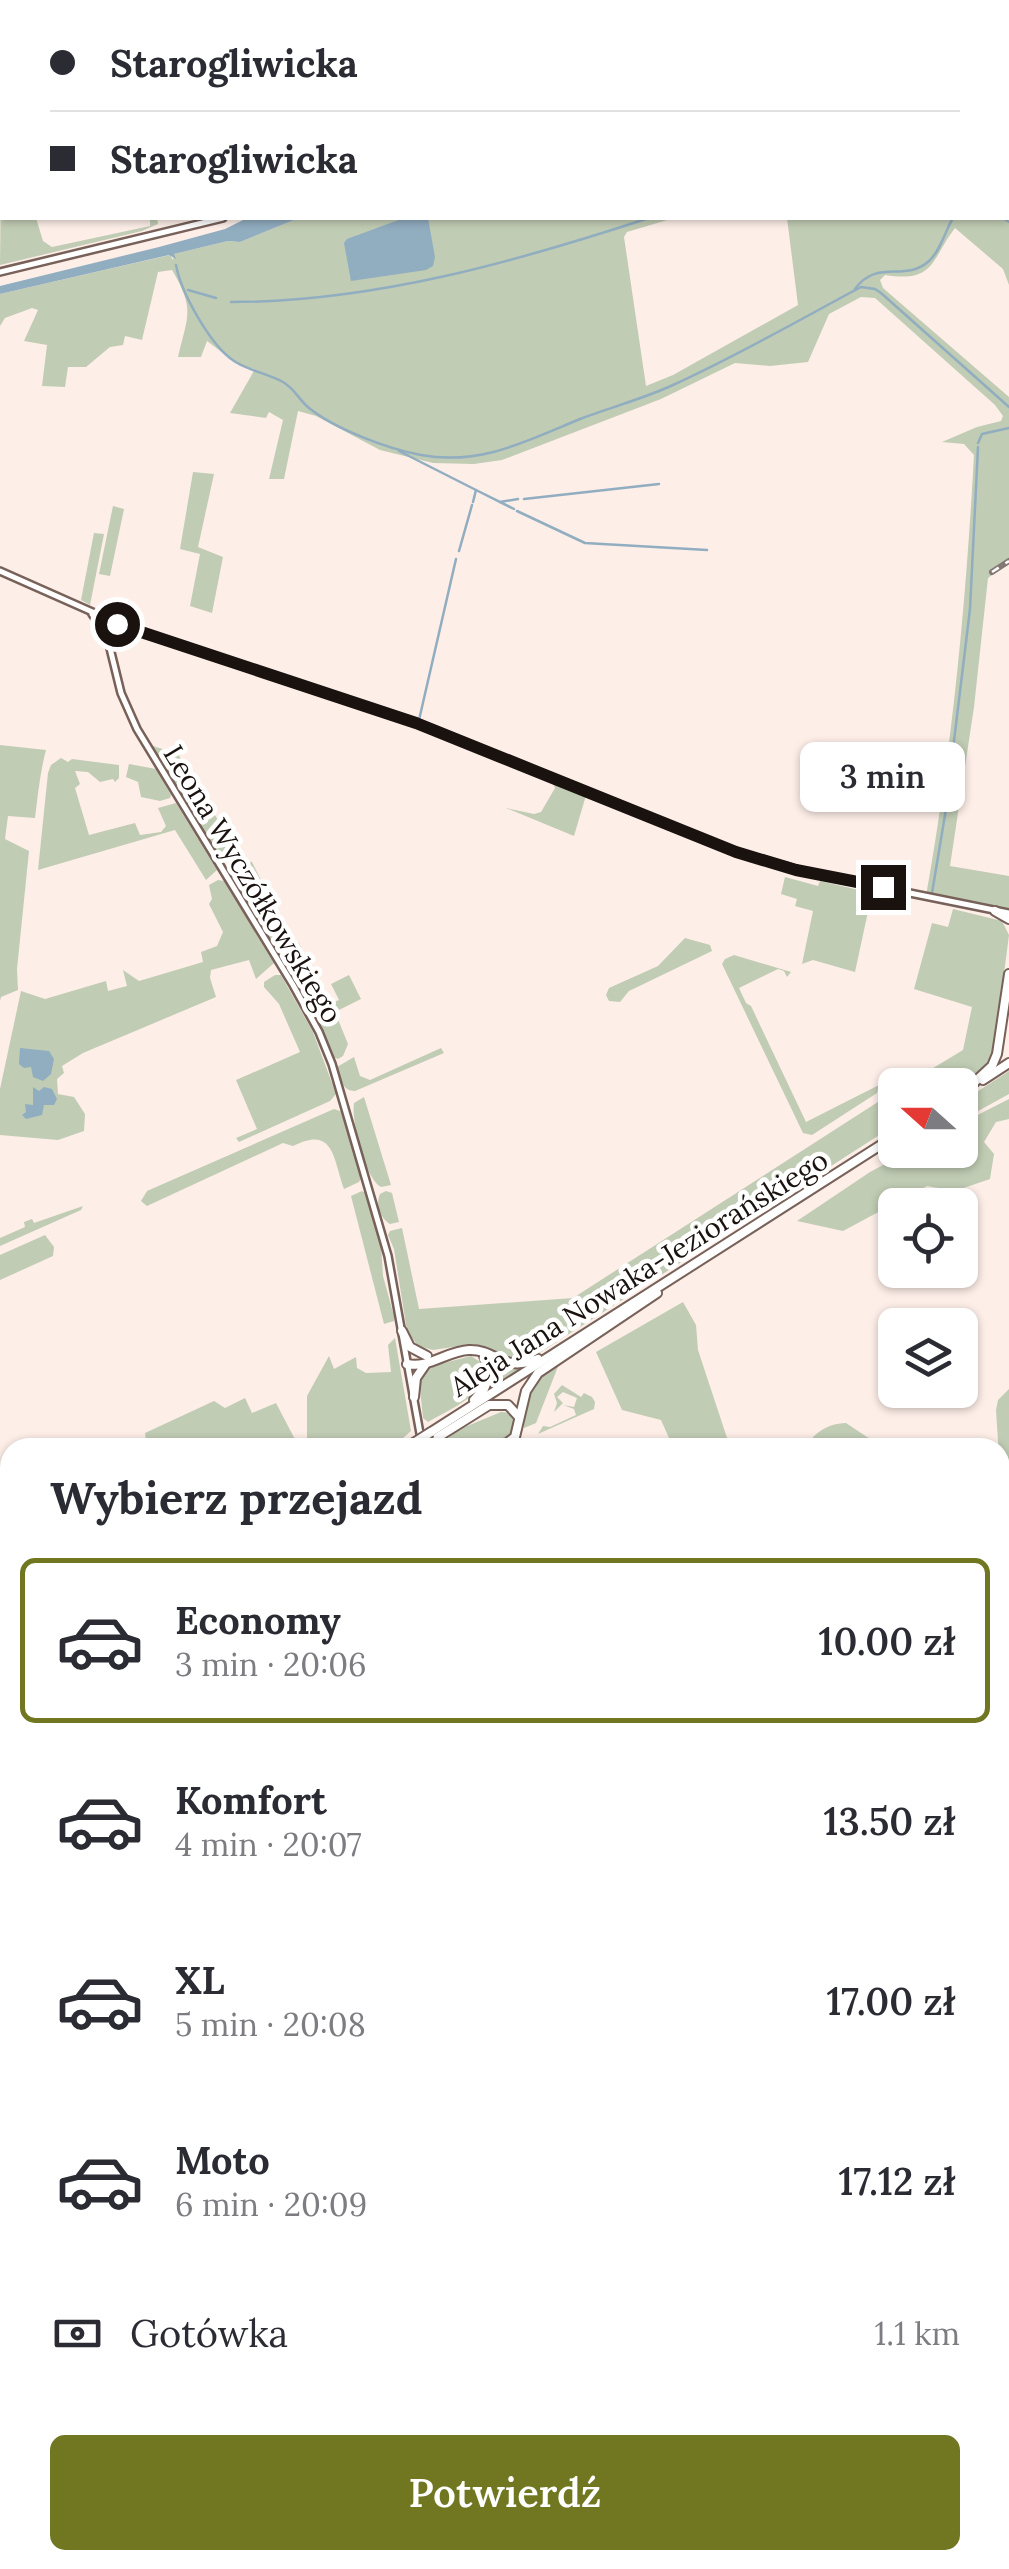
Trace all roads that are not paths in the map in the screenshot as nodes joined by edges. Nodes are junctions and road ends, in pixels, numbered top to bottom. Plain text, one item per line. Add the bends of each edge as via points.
1 (215, 220) edge
2 (0, 272) edge
3 (0, 572) edge
4 (90, 612) junction
5 (113, 622) junction
6 (106, 634) junction
7 (994, 911) joint
8 (1009, 916) edge
9 (1009, 974) edge
10 (1009, 1063) edge
11 (978, 1079) edge
12 (978, 1083) edge
13 (878, 1147) edge
14 (700, 1260) junction
15 (402, 1332) junction
16 (560, 1349) junction
17 (482, 1354) junction
18 (427, 1360) junction
19 (407, 1364) junction
20 (414, 1397) junction
21 (520, 1417) junction
22 (451, 1419) junction
23 (425, 1438) edge
24 (430, 1438) edge
25 (433, 1438) edge
26 (514, 1438) edge

1 - 2 street
3 - 4 street
4 - 5 street
4 - 6 street, Leona Wyczółkowskiego
5 - 6 street
5 - 7 street via 416,723 753,858
6 - 15 street, Leona Wyczółkowskiego via 137,729 320,1032 380,1219
7 - 8 main road
9 - 11 main road via 997,1054
10 - 12 main road
13 - 14 main road, Aleja Jana Nowaka-Jeziorańskiego
14 - 16 main road, Aleja Jana Nowaka-Jeziorańskiego
14 - 21 main road via 538,1374
15 - 18 main road
15 - 19 street, Leona Wyczółkowskiego
16 - 17 main road via 517,1365
16 - 22 main road, Aleja Jana Nowaka-Jeziorańskiego
17 - 18 main road via 471,1350
17 - 22 main road via 490,1364 488,1381
18 - 19 main road
18 - 20 main road
19 - 20 street, Leona Wyczółkowskiego
20 - 23 street, Leona Wyczółkowskiego
21 - 25 main road via 508,1405 489,1405
21 - 26 main road
22 - 24 main road, Aleja Jana Nowaka-Jeziorańskiego

